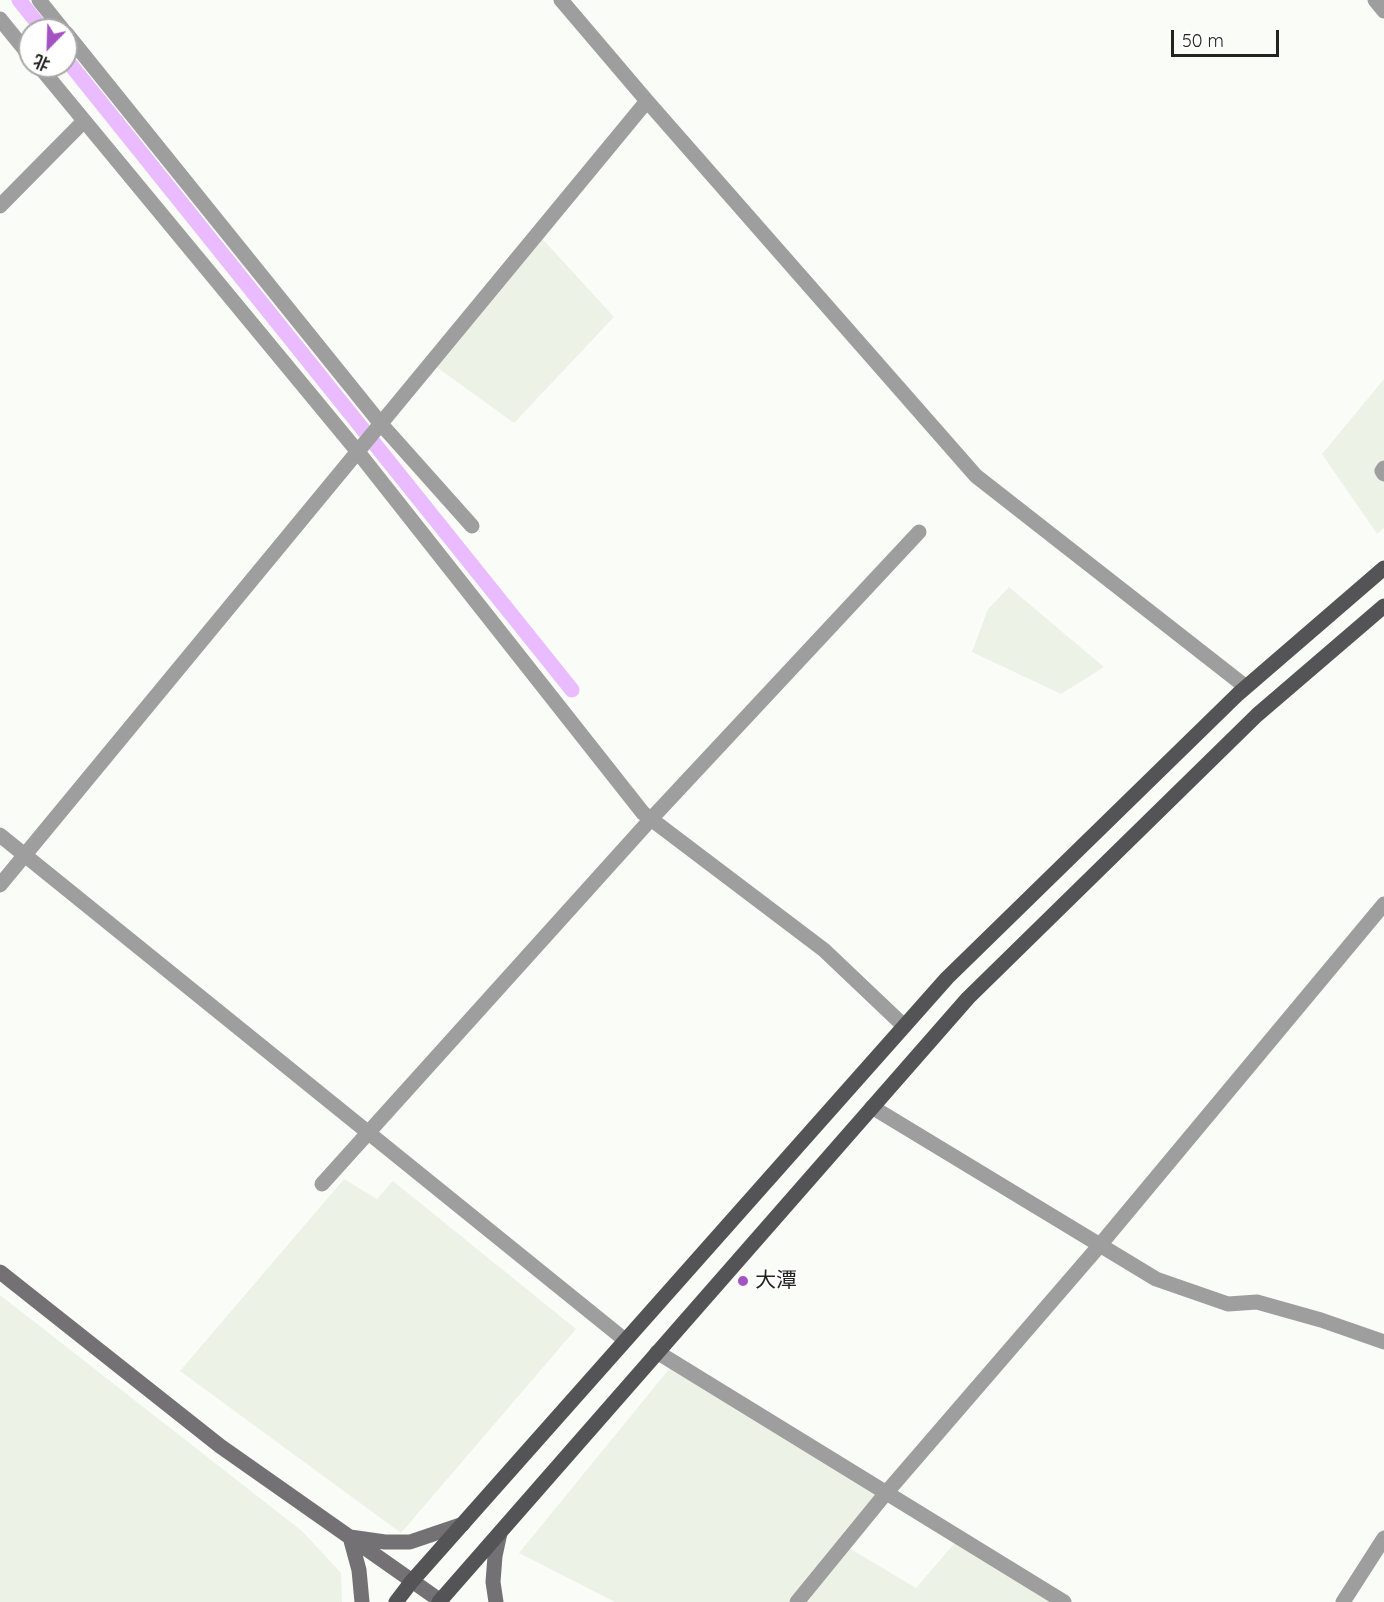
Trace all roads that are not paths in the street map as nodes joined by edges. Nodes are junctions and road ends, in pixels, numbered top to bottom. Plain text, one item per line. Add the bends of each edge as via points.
1 (39, 0) edge
2 (561, 0) edge
3 (1375, 0) edge
4 (1384, 11) edge
5 (54, 18) edge
6 (0, 20) edge
7 (18, 42) edge
8 (78, 48) edge
9 (49, 78) edge
10 (647, 101) junction
11 (84, 121) junction
12 (0, 206) edge
13 (381, 424) junction
14 (358, 452) junction
15 (1384, 468) edge
16 (1384, 474) edge
17 (472, 526) dead end
18 (920, 532) dead end
19 (1384, 568) edge
20 (1384, 606) edge
21 (1246, 687) junction
22 (651, 819) junction
23 (0, 835) edge
24 (25, 854) junction
25 (0, 885) edge
26 (1384, 904) edge
27 (904, 1026) junction
28 (872, 1107) junction
29 (369, 1133) junction
30 (322, 1184) dead end
31 (1100, 1245) junction
32 (0, 1272) edge
33 (626, 1340) junction
34 (1384, 1342) edge
35 (657, 1353) junction
36 (886, 1493) junction
37 (463, 1524) junction
38 (500, 1533) junction
39 (350, 1537) junction
40 (1384, 1538) edge
41 (412, 1581) junction
42 (362, 1602) edge
43 (396, 1602) edge
44 (440, 1602) edge
45 (496, 1602) edge
46 (797, 1602) edge
47 (1064, 1602) edge
48 (1342, 1602) edge

1 - 5 street
2 - 10 street
3 - 4 street
6 - 7 street
8 - 13 street
9 - 11 street
10 - 13 street
10 - 21 street via 976,476
11 - 12 street
11 - 14 street
13 - 14 street
13 - 17 street
14 - 22 street
14 - 24 street
15 - 16 street
18 - 22 street
19 - 21 main road
20 - 28 main road via 1257,715 968,998
21 - 27 main road via 947,978
22 - 27 street via 824,950
22 - 29 street
23 - 24 street
24 - 25 street
24 - 29 street
26 - 31 street
27 - 33 main road
28 - 31 street
28 - 35 main road
29 - 30 street
29 - 33 street
31 - 34 street via 1156,1279 1228,1304 1257,1302
31 - 36 street
32 - 39 main road via 220,1446
33 - 37 main road
35 - 36 street
35 - 38 main road
36 - 46 street
36 - 47 street
37 - 39 main road via 410,1542
37 - 41 main road
38 - 44 main road
38 - 45 main road via 493,1582
39 - 41 main road
39 - 42 main road via 359,1569
40 - 48 street
41 - 43 main road
41 - 44 main road

